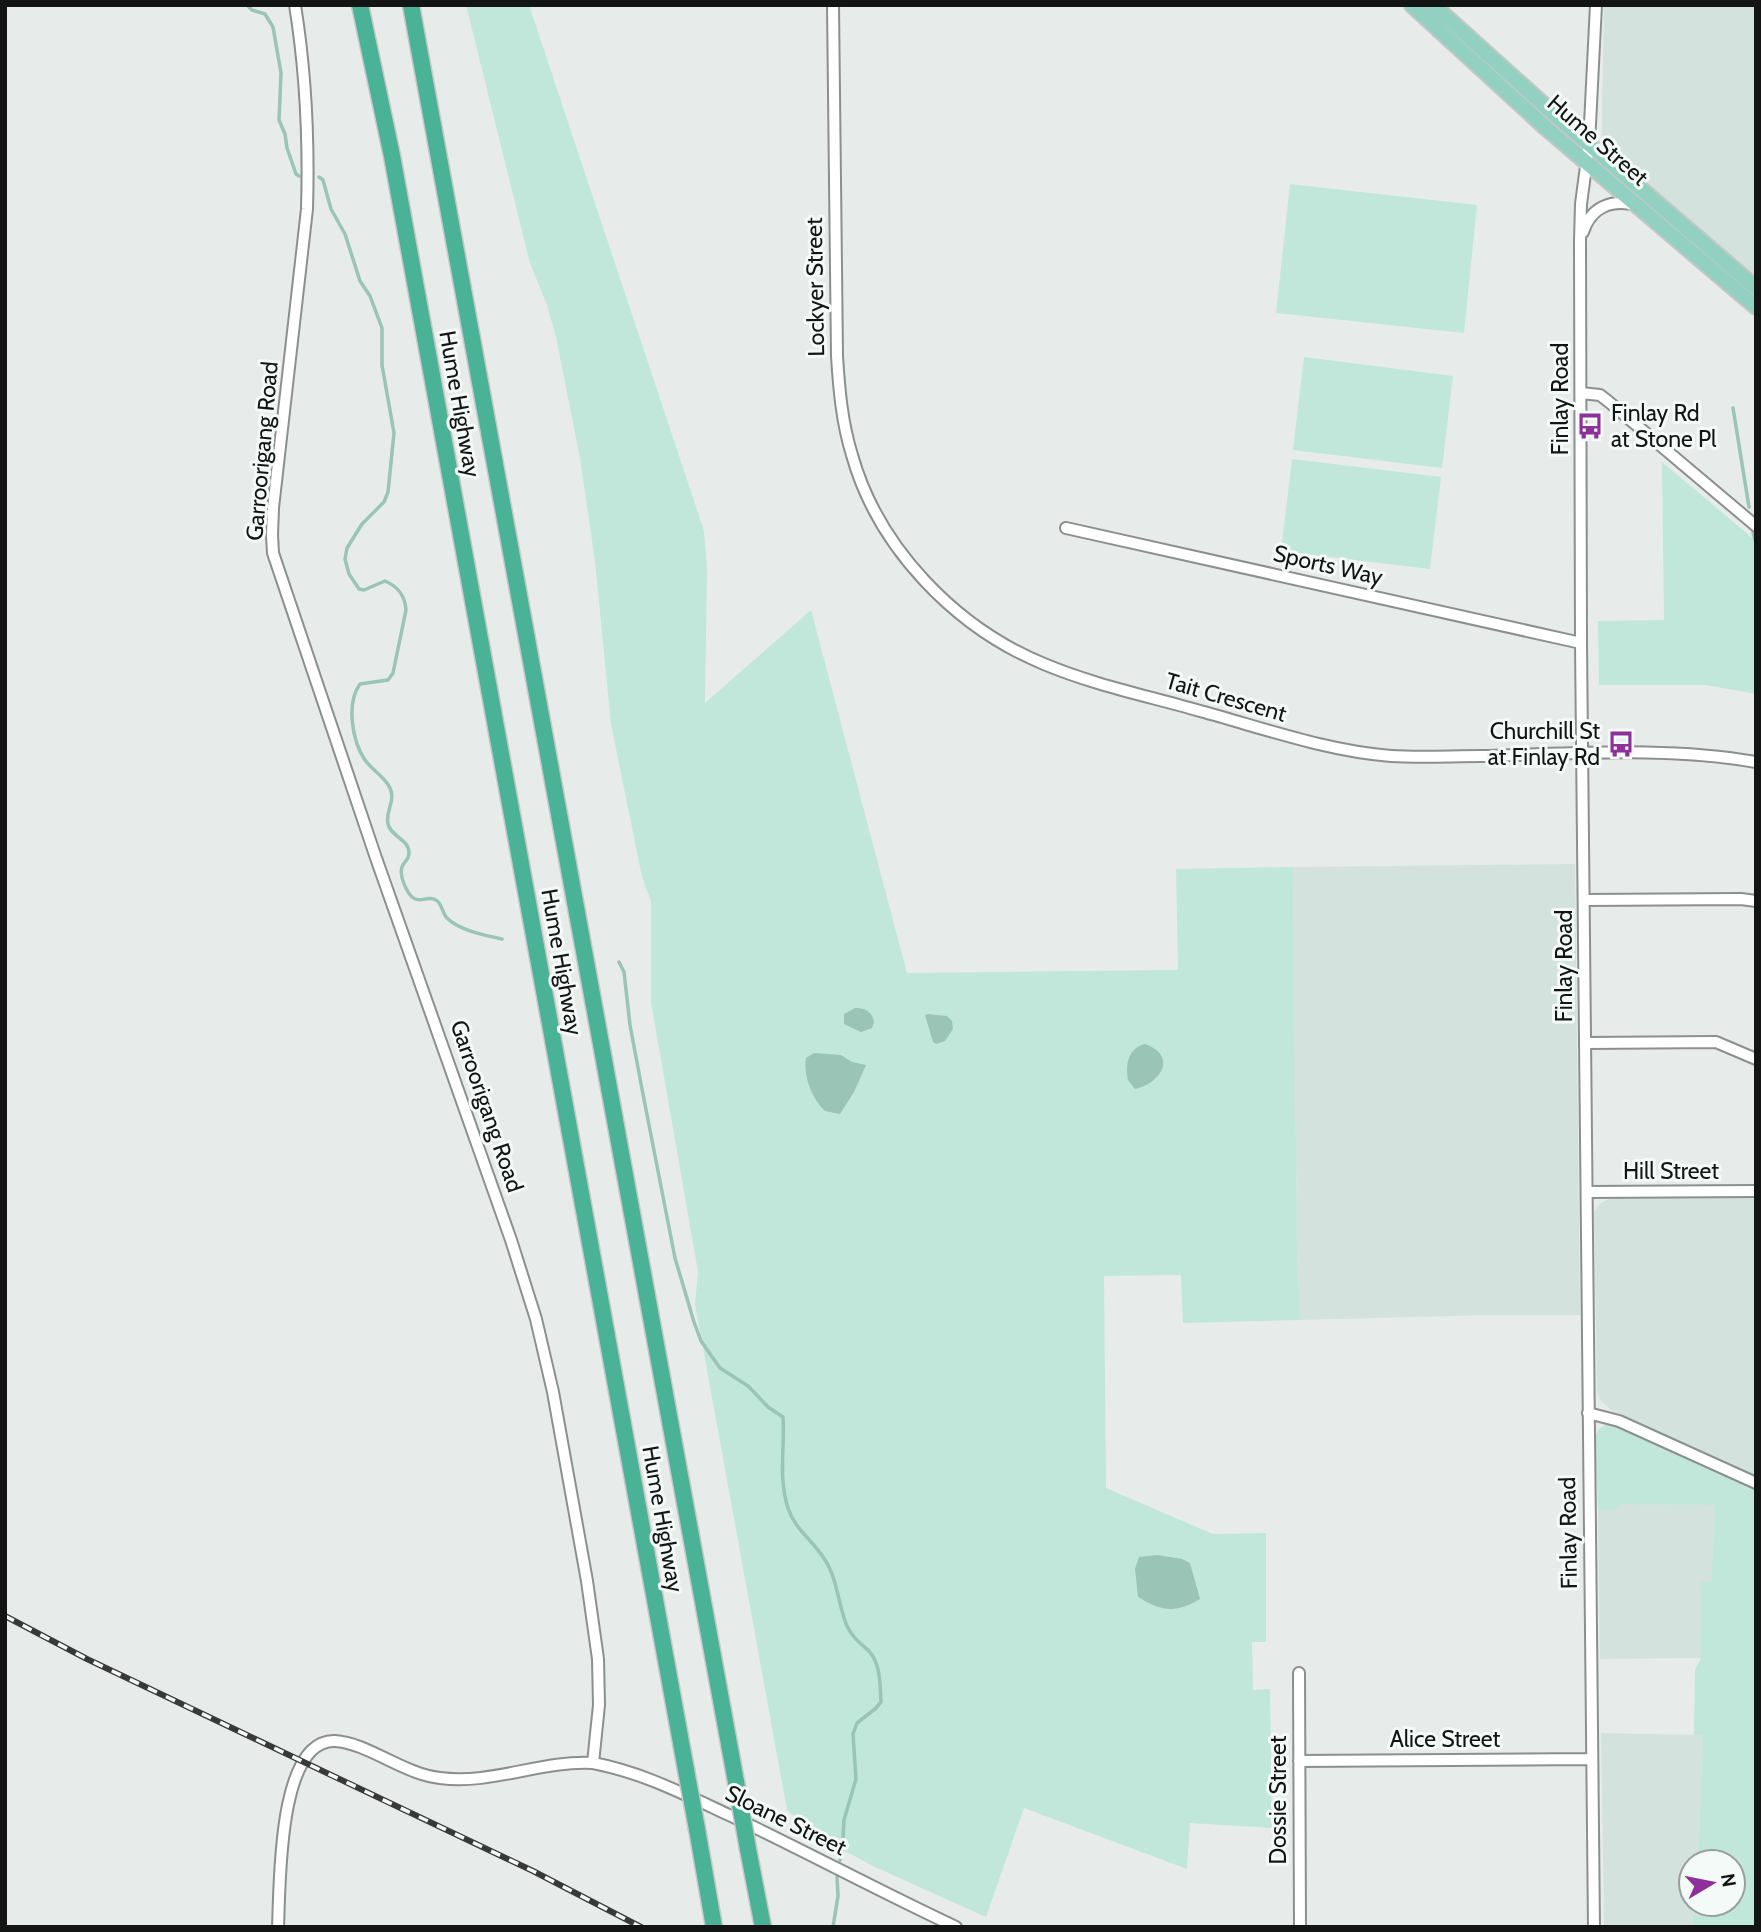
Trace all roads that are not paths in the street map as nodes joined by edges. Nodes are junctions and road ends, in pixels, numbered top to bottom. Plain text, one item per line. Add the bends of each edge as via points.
1 (295, 5) edge
2 (360, 5) edge
3 (411, 5) edge
4 (833, 5) edge
5 (1412, 5) edge
6 (1433, 5) edge
7 (1597, 5) edge
8 (1589, 144) junction
9 (1587, 162) junction
10 (1639, 205) junction
11 (1580, 241) junction
12 (1756, 288) edge
13 (1756, 307) edge
14 (1581, 393) junction
15 (1756, 526) edge
16 (1066, 528) dead end
17 (902, 554) joint
18 (1581, 643) junction
19 (1582, 754) junction
20 (1756, 762) edge
21 (1585, 900) junction
22 (1756, 901) edge
23 (1586, 1043) junction
24 (1756, 1059) edge
25 (1756, 1191) edge
26 (1587, 1192) junction
27 (1588, 1413) junction
28 (1756, 1483) edge
29 (1299, 1673) dead end
30 (1592, 1759) junction
31 (1299, 1761) junction
32 (593, 1763) junction
33 (713, 1919) edge
34 (278, 1927) edge
35 (762, 1927) edge
36 (956, 1927) edge
37 (1300, 1927) edge
38 (1594, 1927) edge

1 - 32 street, Garroorigang Road via 306,96 307,196 272,522 273,554 536,1319 553,1392 598,1659
2 - 33 highway, Hume Highway, bridge via 392,156
3 - 35 highway, Hume Highway, bridge
4 - 17 street, Lockyer Street via 839,392 852,458 879,519
5 - 9 main road, Hume Street
6 - 8 main road, Hume Street
7 - 8 street, Finlay Road
8 - 9 street, Finlay Road
8 - 12 main road, Hume Street
9 - 10 main road, Hume Street
9 - 11 street, Finlay Road
10 - 11 street via 1604,205 1589,217
10 - 13 main road, Hume Street
11 - 14 street, Finlay Road
14 - 15 street via 1609,402
14 - 18 street, Finlay Road
16 - 18 street, Sports Way
17 - 19 street, Tait Crescent via 927,583 987,633 1043,664 1093,681 1360,753 1429,757
18 - 19 street, Finlay Road
19 - 20 street, Tait Crescent via 1698,753
19 - 21 street, Finlay Road
21 - 22 street
21 - 23 street, Finlay Road
23 - 24 street via 1716,1042
23 - 26 street, Finlay Road
25 - 26 street, Hill Street
26 - 27 street, Finlay Road
27 - 28 street via 1619,1421
27 - 30 street, Finlay Road
29 - 31 street, Dossie Street
30 - 31 street, Alice Street
30 - 38 street, Finlay Road
31 - 37 street, Dossie Street
32 - 34 street via 555,1764 475,1779 438,1778 344,1743 322,1742 301,1766 286,1811
32 - 36 street, Sloane Street via 659,1783

